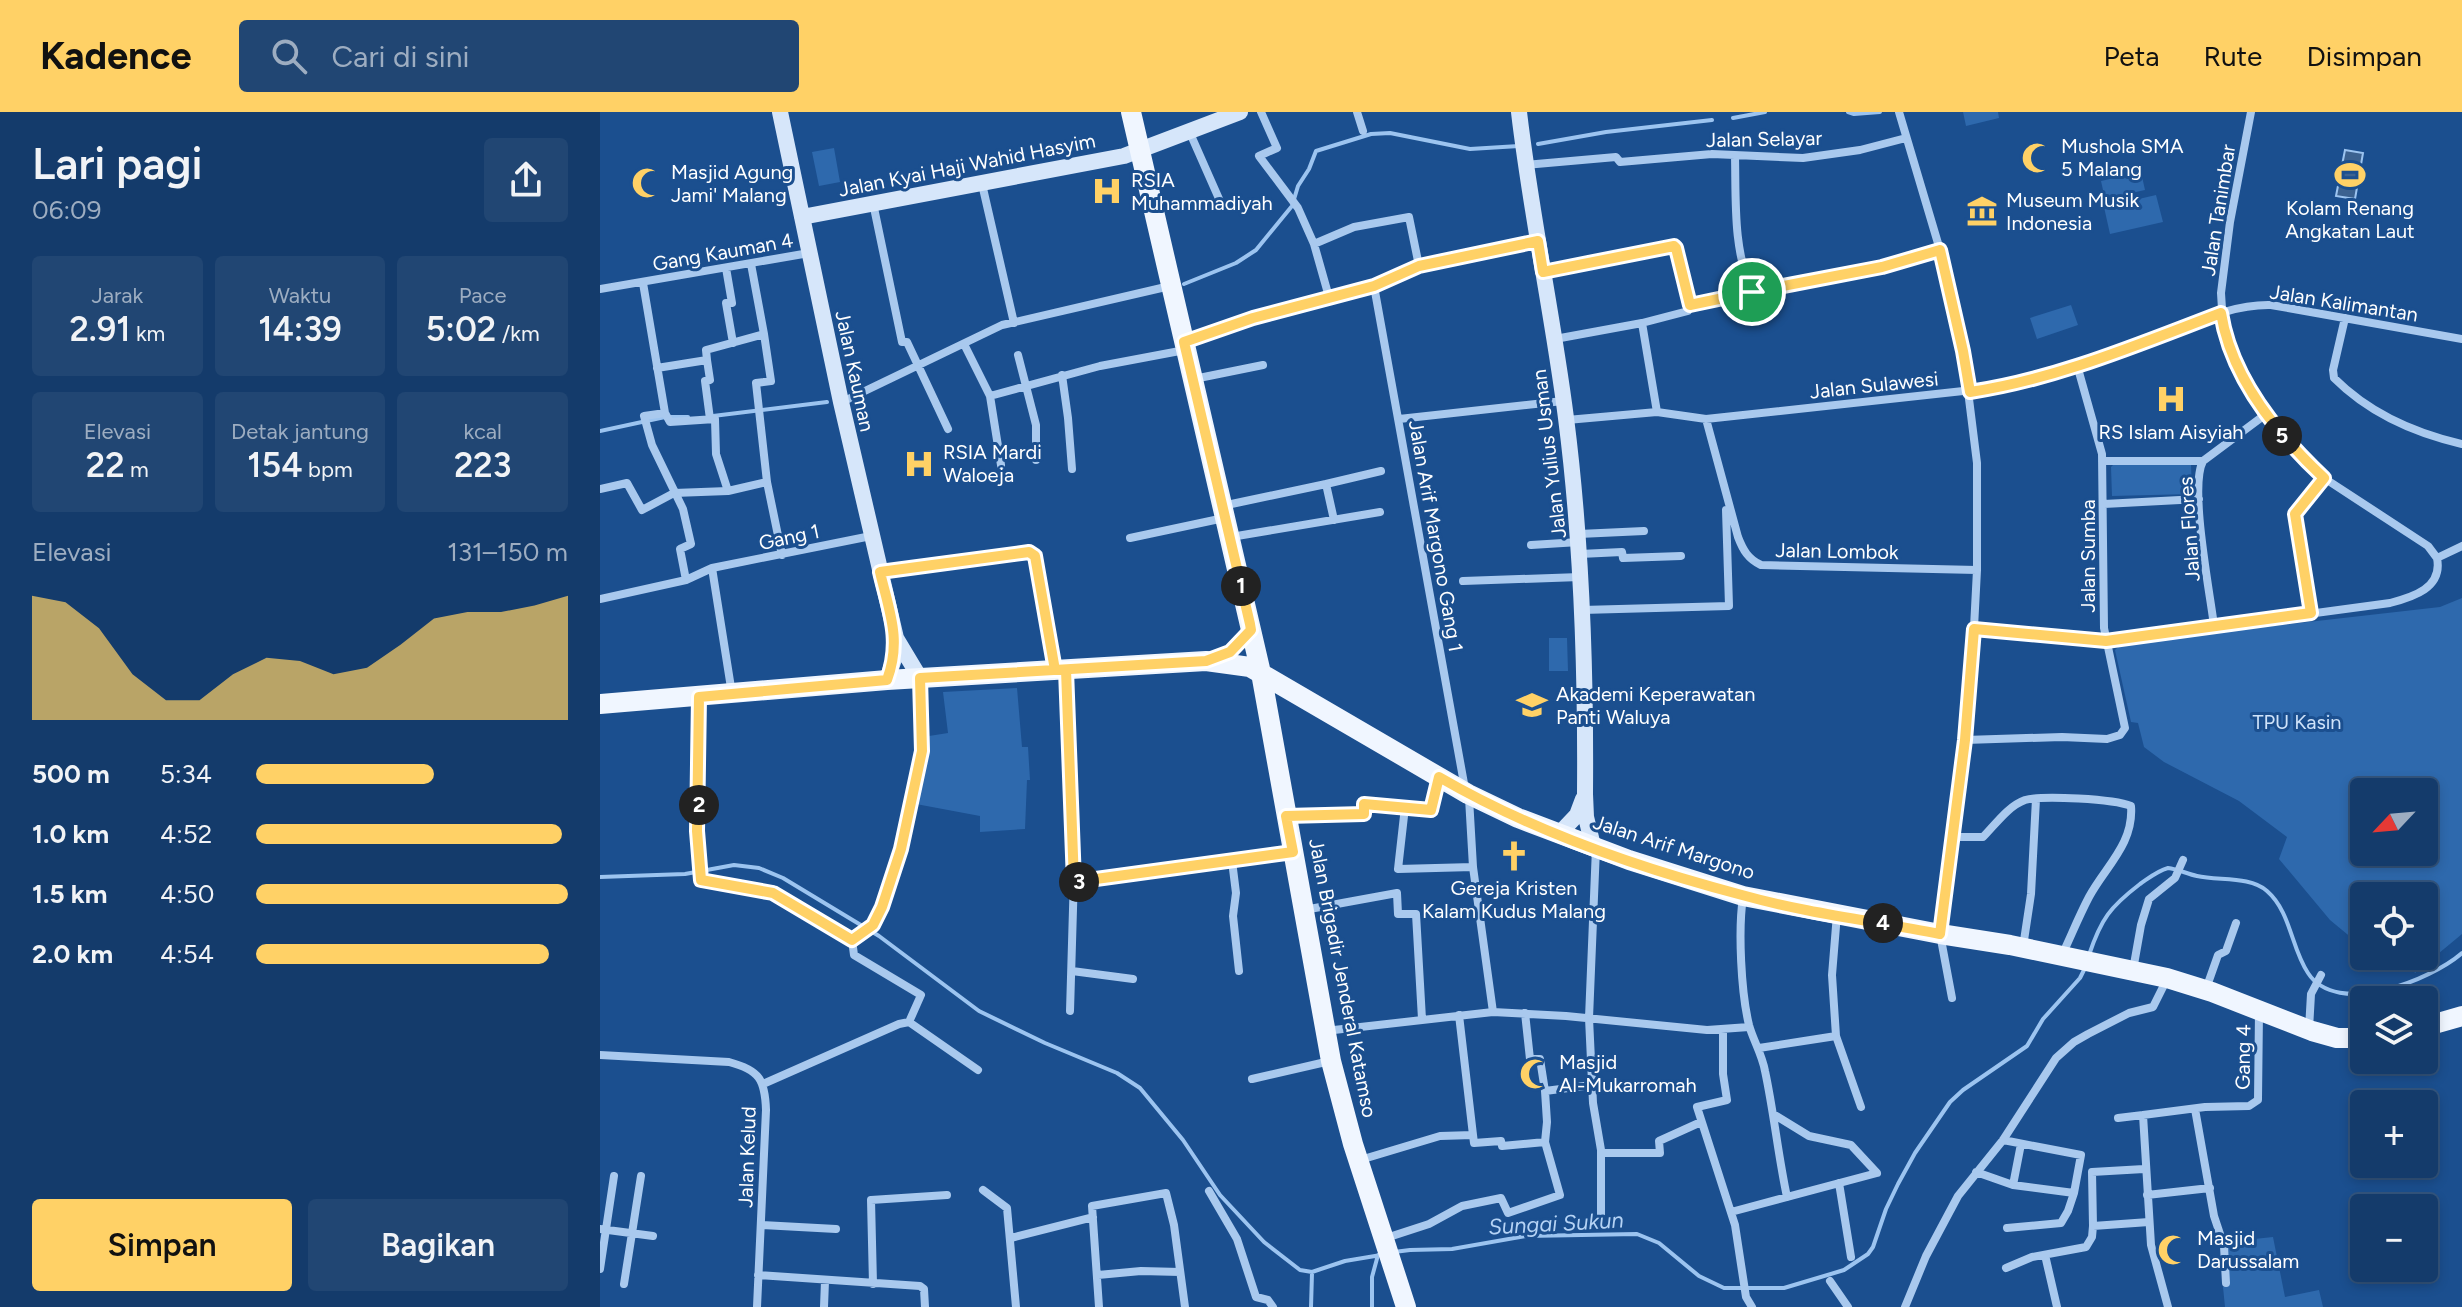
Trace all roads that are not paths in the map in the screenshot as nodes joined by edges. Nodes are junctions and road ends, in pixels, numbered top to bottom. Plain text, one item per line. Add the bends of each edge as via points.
1 (780, 112) edge
2 (1131, 112) edge
3 (1240, 112) edge
4 (1261, 112) edge
5 (1357, 112) edge
6 (1519, 112) edge
7 (1899, 112) edge
8 (2251, 112) edge
9 (1363, 131) dead end
10 (1190, 133) junction
11 (1906, 138) junction
12 (1140, 152) junction
13 (1735, 156) junction
14 (1525, 165) junction
15 (982, 183) junction
16 (1220, 201) dead end
17 (873, 203) junction
18 (802, 217) junction
19 (1538, 241) junction
20 (1314, 244) junction
21 (1940, 250) junction
22 (809, 253) junction
23 (751, 264) junction
24 (1419, 266) junction
25 (726, 268) junction
26 (1543, 272) junction
27 (643, 283) junction
28 (1171, 286) junction
29 (1374, 286) junction
30 (600, 289) edge
31 (1752, 292) junction
32 (1329, 297) junction
33 (1690, 305) junction
34 (2221, 313) junction
35 (2345, 318) junction
36 (1014, 323) junction
37 (1642, 323) junction
38 (764, 334) junction
39 (1555, 339) junction
40 (2462, 339) edge
41 (733, 343) junction
42 (964, 344) junction
43 (1185, 346) junction
44 (1018, 355) dead end
45 (707, 360) junction
46 (1263, 365) dead end
47 (2077, 365) junction
48 (917, 367) junction
49 (657, 368) junction
50 (1062, 375) junction
51 (1193, 380) junction
52 (1026, 384) junction
53 (1970, 392) junction
54 (990, 396) junction
55 (1564, 401) junction
56 (841, 402) junction
57 (1657, 412) junction
58 (2266, 414) junction
59 (667, 416) junction
60 (709, 417) junction
61 (1399, 419) junction
62 (1706, 419) junction
63 (1567, 420) junction
64 (948, 429) dead end
65 (2462, 444) edge
66 (1036, 460) dead end
67 (2102, 461) junction
68 (2203, 461) junction
69 (1001, 465) dead end
70 (1072, 469) dead end
71 (1381, 471) dead end
72 (2324, 478) junction
73 (767, 482) junction
74 (1326, 484) junction
75 (600, 489) edge
76 (728, 491) junction
77 (1725, 491) junction
78 (674, 493) junction
79 (2199, 499) junction
80 (2104, 504) junction
81 (1380, 512) dead end
82 (1334, 520) junction
83 (1225, 521) junction
84 (1644, 531) dead end
85 (872, 536) junction
86 (1130, 538) dead end
87 (1579, 543) junction
88 (1531, 545) dead end
89 (2462, 546) edge
90 (1743, 551) junction
91 (1729, 552) junction
92 (782, 555) junction
93 (1681, 556) dead end
94 (2437, 558) junction
95 (712, 568) junction
96 (1977, 570) junction
97 (880, 572) junction
98 (1581, 577) junction
99 (686, 580) junction
100 (1463, 581) dead end
101 (600, 599) edge
102 (1582, 610) junction
103 (2311, 613) junction
104 (2214, 626) junction
105 (1974, 629) junction
106 (1251, 630) junction
107 (896, 638) junction
108 (2106, 641) junction
109 (1206, 661) junction
110 (1061, 670) junction
111 (1261, 673) junction
112 (920, 678) junction
113 (887, 680) junction
114 (732, 694) junction
115 (699, 697) junction
116 (600, 704) edge
117 (1965, 740) junction
118 (1439, 777) junction
119 (1467, 793) junction
120 (1585, 794) junction
121 (2036, 799) junction
122 (1405, 807) junction
123 (1286, 816) junction
124 (1559, 834) junction
125 (1953, 837) junction
126 (1595, 847) junction
127 (1293, 852) junction
128 (2183, 860) dead end
129 (1232, 861) junction
130 (1473, 867) junction
131 (1074, 878) junction
132 (1743, 896) junction
133 (1304, 910) junction
134 (1837, 914) junction
135 (2236, 923) dead end
136 (1940, 934) junction
137 (852, 940) junction
138 (2023, 947) junction
139 (2062, 956) junction
140 (1072, 971) junction
141 (1239, 971) dead end
142 (2133, 971) junction
143 (2321, 975) dead end
144 (2167, 978) junction
145 (1133, 979) dead end
146 (2206, 990) junction
147 (1952, 998) dead end
148 (1070, 1011) dead end
149 (2259, 1011) junction
150 (1493, 1012) junction
151 (1525, 1013) junction
152 (1459, 1015) junction
153 (2462, 1016) edge
154 (1589, 1018) junction
155 (1422, 1019) junction
156 (909, 1022) junction
157 (2438, 1023) edge
158 (1749, 1027) junction
159 (2309, 1030) junction
160 (1325, 1031) junction
161 (1723, 1031) junction
162 (1836, 1036) junction
163 (2350, 1038) edge
164 (1759, 1048) junction
165 (600, 1055) edge
166 (1331, 1061) junction
167 (978, 1070) dead end
168 (1252, 1079) dead end
169 (763, 1084) junction
170 (1592, 1085) junction
171 (1545, 1091) junction
172 (1861, 1107) dead end
173 (2195, 1109) junction
174 (1773, 1113) junction
175 (2143, 1115) junction
176 (2118, 1118) dead end
177 (1701, 1122) junction
178 (1473, 1135) junction
179 (2003, 1140) junction
180 (1545, 1142) junction
181 (2021, 1144) junction
182 (1601, 1153) junction
183 (1358, 1160) junction
184 (2144, 1169) junction
185 (1976, 1172) junction
186 (614, 1176) dead end
187 (641, 1176) dead end
188 (1839, 1183) junction
189 (2013, 1185) junction
190 (2210, 1188) junction
191 (983, 1190) dead end
192 (1209, 1191) dead end
193 (2074, 1193) junction
194 (947, 1195) dead end
195 (2147, 1195) junction
196 (1787, 1197) junction
197 (1731, 1212) junction
198 (1093, 1217) junction
199 (1601, 1221) dead end
200 (2149, 1222) junction
201 (761, 1225) junction
202 (2093, 1226) junction
203 (2007, 1228) dead end
204 (603, 1229) edge
205 (836, 1229) dead end
206 (632, 1233) junction
207 (653, 1236) dead end
208 (1011, 1238) junction
209 (1385, 1239) junction
210 (2045, 1255) junction
211 (1851, 1257) dead end
212 (2006, 1268) dead end
213 (600, 1269) edge
214 (1180, 1272) junction
215 (758, 1275) junction
216 (1098, 1275) junction
217 (825, 1281) junction
218 (1830, 1281) dead end
219 (2226, 1283) dead end
220 (624, 1284) dead end
221 (873, 1284) junction
222 (1749, 1302) edge
223 (757, 1307) edge
224 (824, 1307) edge
225 (925, 1307) edge
226 (1016, 1307) edge
227 (1099, 1307) edge
228 (1185, 1307) edge
229 (1273, 1307) edge
230 (1406, 1307) edge
231 (1740, 1307) edge
232 (1848, 1307) edge
233 (1905, 1307) edge
234 (2057, 1307) edge
235 (2168, 1307) edge

1 - 18 main road, Jalan Kauman
2 - 12 main road, Jalan Brigadir Jenderal Katamso
3 - 10 main road, Jalan Kyai Haji Wahid Hasyim
4 - 20 street via 1277,148 1259,156 1298,208
5 - 9 street
6 - 14 main road, Jalan Yulius Usman
7 - 11 street
8 - 34 street, Jalan Tanimbar via 2230,222
10 - 12 main road, Jalan Kyai Haji Wahid Hasyim
10 - 16 street
11 - 13 street, Jalan Selayar via 1803,158
11 - 21 street
12 - 15 main road, Jalan Kyai Haji Wahid Hasyim
12 - 28 main road, Jalan Brigadir Jenderal Katamso
13 - 14 street, Jalan Selayar via 1620,162 1616,157
13 - 31 street via 1737,230
14 - 19 main road, Jalan Yulius Usman
15 - 17 main road, Jalan Kyai Haji Wahid Hasyim
15 - 36 street
17 - 18 main road, Jalan Kyai Haji Wahid Hasyim
17 - 48 street via 902,342 907,342
18 - 22 main road, Jalan Kauman
19 - 24 street
19 - 26 main road, Jalan Yulius Usman
20 - 24 street via 1354,227 1409,217
20 - 32 street
21 - 31 street
21 - 53 street
22 - 23 street, Gang Kauman 4
22 - 56 main road, Jalan Kauman
23 - 25 street, Gang Kauman 4
23 - 38 street
24 - 29 street
25 - 27 street, Gang Kauman 4
25 - 41 street
26 - 33 street via 1674,246
26 - 39 main road, Jalan Yulius Usman
27 - 30 street, Gang Kauman 4
27 - 49 street
28 - 36 street
28 - 43 main road, Jalan Brigadir Jenderal Katamso
29 - 32 street
29 - 61 street, Jalan Arif Margono Gang 1
31 - 33 street
32 - 43 street via 1253,318
33 - 37 street via 1688,311
34 - 35 street, Jalan Kalimantan via 2271,305
34 - 47 street, Jalan Sulawesi
34 - 58 street via 2239,366
35 - 40 street, Jalan Kalimantan
35 - 65 street via 2334,378 2374,411
36 - 42 street
37 - 39 street
37 - 57 street
38 - 41 street
38 - 73 street via 771,381 756,383
39 - 55 main road, Jalan Yulius Usman
41 - 45 street via 706,350
42 - 48 street
42 - 54 street
43 - 50 street
43 - 51 main road, Jalan Brigadir Jenderal Katamso
44 - 52 street
45 - 49 street
45 - 60 street
46 - 51 street
47 - 53 street, Jalan Sulawesi
47 - 67 street, Jalan Sumba
48 - 56 street
48 - 64 street
49 - 59 street
50 - 52 street
50 - 70 street
51 - 83 main road, Jalan Brigadir Jenderal Katamso
52 - 54 street
52 - 66 street via 1036,425
53 - 62 street, Jalan Sulawesi
53 - 96 street via 1978,485
54 - 69 street
55 - 61 street
55 - 63 main road, Jalan Yulius Usman
56 - 85 main road, Jalan Kauman
57 - 62 street, Jalan Sulawesi
57 - 63 street, Jalan Sulawesi
58 - 68 street, Jalan Flores
58 - 72 street
59 - 60 street via 670,422
59 - 78 street via 644,416
60 - 76 street via 715,419 716,454
61 - 119 street, Jalan Arif Margono Gang 1
62 - 77 street
63 - 87 main road, Jalan Yulius Usman
67 - 68 street
67 - 80 street, Jalan Sumba
68 - 79 street, Jalan Flores
71 - 74 street
72 - 94 street via 2428,546
72 - 103 street via 2295,514
73 - 76 street
73 - 92 street
74 - 82 street
74 - 83 street
75 - 78 street via 627,483 642,510
76 - 78 street
77 - 90 street
77 - 91 street
78 - 99 street via 691,544 680,549
79 - 80 street
79 - 104 street, Jalan Flores
80 - 108 street, Jalan Sumba
81 - 82 street
82 - 83 street
83 - 86 street
83 - 106 main road, Jalan Brigadir Jenderal Katamso
84 - 87 street
85 - 92 street, Gang 1
85 - 97 main road, Jalan Kauman
87 - 88 street
87 - 93 street via 1622,552 1623,558
87 - 98 main road, Jalan Yulius Usman
89 - 94 street
90 - 91 street
90 - 96 street, Jalan Lombok via 1761,565
91 - 102 street via 1729,606
92 - 95 street, Gang 1
94 - 103 street via 2425,592 2390,603
95 - 99 street, Gang 1
95 - 114 street
96 - 105 street
97 - 107 main road, Jalan Kauman
97 - 110 street via 1033,553
98 - 100 street
98 - 102 main road, Jalan Yulius Usman
99 - 101 street, Gang 1
102 - 120 main road, Jalan Yulius Usman
103 - 104 street
104 - 108 street
105 - 108 street
105 - 117 street
106 - 109 main road via 1230,652
106 - 111 main road, Jalan Brigadir Jenderal Katamso
107 - 112 main road, Jalan Kauman
107 - 113 main road, Jalan Kauman
108 - 117 street, Jalan Sumba via 2125,725 2122,733 2107,739
109 - 110 main road
109 - 111 main road, Jalan Arif Margono
110 - 112 main road
110 - 131 street
111 - 118 main road, Jalan Arif Margono
111 - 123 main road, Jalan Brigadir Jenderal Katamso
112 - 113 main road
112 - 137 street via 920,772 873,925
113 - 114 main road
114 - 115 main road
115 - 116 main road
115 - 137 street via 700,878 773,893
117 - 125 street
118 - 119 main road, Jalan Arif Margono
118 - 122 street via 1431,810
119 - 124 main road, Jalan Arif Margono
119 - 130 street, Jalan Arif Margono Gang 1
120 - 124 main road via 1577,815
120 - 126 main road, Jalan Yulius Usman
121 - 125 street via 2007,812 1983,837
121 - 138 street
121 - 139 street via 2097,800 2128,804 2131,809 2120,853 2090,895
122 - 123 street via 1364,804 1364,814
122 - 130 street via 1398,869
123 - 127 main road, Jalan Brigadir Jenderal Katamso
124 - 126 main road, Jalan Arif Margono
125 - 136 street
126 - 132 main road, Jalan Arif Margono
126 - 154 street
127 - 129 street
127 - 133 main road, Jalan Brigadir Jenderal Katamso
128 - 142 street via 2175,878 2149,899
129 - 131 street
129 - 141 street
130 - 150 street, Jalan Arif Margono Gang 1
131 - 140 street
132 - 134 main road, Jalan Arif Margono
132 - 158 street
133 - 155 street via 1397,893 1398,914 1416,914
133 - 160 main road, Jalan Brigadir Jenderal Katamso
134 - 136 main road, Jalan Arif Margono
134 - 162 street via 1832,975
135 - 146 street
136 - 138 main road, Jalan Arif Margono
136 - 147 street
137 - 156 street via 854,955 921,995
138 - 139 main road, Jalan Arif Margono
139 - 142 main road, Jalan Arif Margono
140 - 145 street
140 - 148 street
142 - 144 main road, Jalan Arif Margono
143 - 159 street via 2311,994
144 - 146 main road, Jalan Arif Margono
144 - 179 street via 2153,1007 2129,1013 2064,1050
146 - 149 main road, Jalan Arif Margono
149 - 159 main road, Jalan Arif Margono
149 - 173 street, Gang 4 via 2260,1096 2249,1106
150 - 151 street
150 - 152 street
151 - 154 street
151 - 171 street via 1530,1059 1540,1059
152 - 155 street
152 - 178 street
153 - 157 main road
154 - 161 street
154 - 170 street
155 - 160 street
156 - 167 street
156 - 169 street
158 - 161 street
158 - 164 street
159 - 163 main road, Jalan Arif Margono
160 - 166 main road, Jalan Brigadir Jenderal Katamso
161 - 177 street via 1727,1100 1697,1107
162 - 164 street
162 - 172 street
164 - 174 street
165 - 169 street, Jalan Kelud via 729,1062 748,1068
166 - 168 street
166 - 183 main road, Jalan Brigadir Jenderal Katamso
169 - 201 street, Jalan Kelud
170 - 171 street
170 - 182 street
171 - 180 street
173 - 175 street
173 - 190 street
174 - 188 street via 1809,1136 1851,1145 1877,1173
174 - 196 street
175 - 176 street
175 - 184 street
177 - 182 street via 1659,1141 1660,1153
177 - 197 street
178 - 180 street via 1474,1143 1501,1141 1502,1146
178 - 183 street via 1440,1136
179 - 181 street
179 - 185 street
180 - 209 street via 1560,1195 1508,1213 1501,1198 1462,1206
181 - 189 street
181 - 193 street via 2081,1155
182 - 199 street
183 - 209 main road, Jalan Brigadir Jenderal Katamso
184 - 195 street
184 - 202 street via 2092,1172
185 - 189 street
185 - 233 street via 1942,1225
186 - 204 street
187 - 206 street
188 - 196 street
188 - 211 street
189 - 193 street
190 - 195 street
190 - 219 street via 2224,1246
191 - 208 street via 1007,1208
192 - 229 street via 1237,1239 1256,1297
193 - 203 street via 2061,1223
194 - 221 street via 871,1200
195 - 200 street
196 - 197 street
197 - 222 street
198 - 208 street
198 - 214 street via 1092,1206 1166,1193
198 - 216 street
200 - 202 street
200 - 235 street
201 - 205 street
201 - 215 street, Jalan Kelud
202 - 210 street via 2086,1247
204 - 206 street
204 - 213 street
206 - 207 street
206 - 220 street
208 - 226 street
209 - 230 main road, Jalan Brigadir Jenderal Katamso
210 - 212 street
210 - 234 street
214 - 216 street
214 - 228 street
215 - 217 street
215 - 223 street, Jalan Kelud
216 - 227 street
217 - 221 street
217 - 224 street
218 - 232 street
221 - 225 street via 923,1287
222 - 231 street

